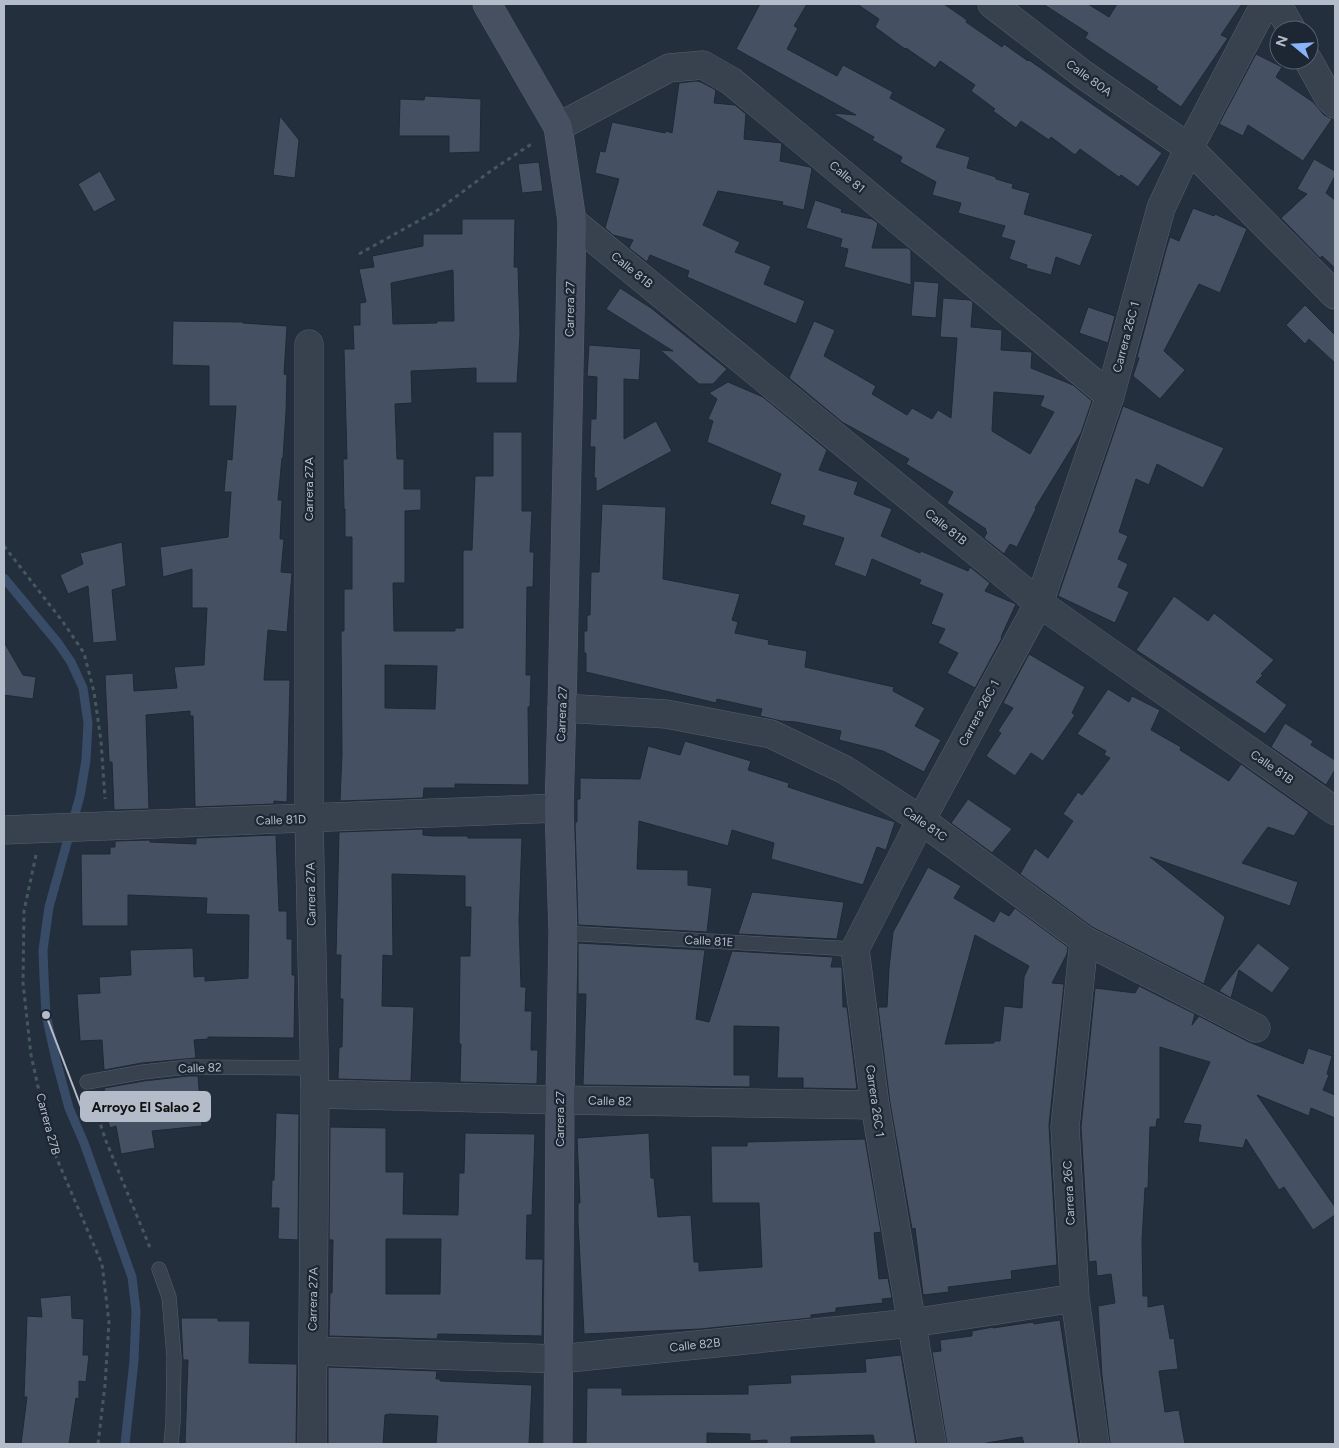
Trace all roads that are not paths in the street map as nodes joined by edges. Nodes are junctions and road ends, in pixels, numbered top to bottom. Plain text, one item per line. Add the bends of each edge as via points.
1 (487, 4) edge
2 (992, 4) edge
3 (1265, 4) edge
4 (1277, 4) edge
5 (1286, 20) edge
6 (1314, 70) edge
7 (1335, 104) edge
8 (558, 128) junction
9 (1189, 148) junction
10 (572, 221) junction
11 (1335, 295) edge
12 (309, 344) dead end
13 (1110, 396) junction
14 (1039, 603) junction
15 (562, 708) junction
16 (558, 808) junction
17 (1335, 811) edge
18 (309, 819) junction
19 (922, 820) junction
20 (4, 830) edge
21 (563, 933) junction
22 (1084, 940) junction
23 (855, 949) junction
24 (1256, 1028) dead end
25 (315, 1081) junction
26 (87, 1082) road end
27 (560, 1100) junction
28 (875, 1105) junction
29 (159, 1269) road end
30 (1075, 1298) junction
31 (912, 1324) junction
32 (313, 1351) junction
33 (559, 1359) junction
34 (171, 1444) edge
35 (312, 1444) edge
36 (558, 1444) edge
37 (932, 1444) edge
38 (1095, 1444) edge

1 - 8 street, Carrera 27
2 - 9 street, Calle 80A via 1084,75
3 - 9 street, Carrera 26C 1
4 - 5 street
6 - 7 street
8 - 10 street, Carrera 27
8 - 13 street, Calle 81 via 669,68 703,66 731,81
9 - 11 street, Calle 80A
9 - 13 street, Carrera 26C 1 via 1161,208
10 - 14 street, Calle 81B
10 - 15 street, Carrera 27
12 - 18 street, Carrera 27A
13 - 14 street, Carrera 26C 1
14 - 17 street, Calle 81B
14 - 19 street, Carrera 26C 1
15 - 16 street, Carrera 27
15 - 19 street, Calle 81C via 666,714 772,734 845,770
16 - 18 street, Calle 81D
16 - 21 street, Carrera 27
18 - 20 street, Calle 81D
18 - 25 street, Carrera 27A
19 - 22 street, Calle 81C
19 - 23 street, Carrera 26C 1
21 - 23 lane, Calle 81E
21 - 27 street, Carrera 27
22 - 24 street, Calle 81C
22 - 30 street, Carrera 26C via 1065,1127
23 - 28 street, Carrera 26C 1
25 - 26 lane, Calle 82 via 188,1067
25 - 27 street, Calle 82
25 - 32 street, Carrera 27A
27 - 28 street, Calle 82
27 - 33 street, Carrera 27
28 - 31 street, Carrera 26C 1
29 - 34 lane via 169,1297 174,1357
30 - 31 street, Calle 82B
30 - 38 street, Carrera 26C
31 - 33 street, Calle 82B
31 - 37 street, Carrera 26C 1
32 - 33 street, Calle 82B
32 - 35 street, Carrera 27A
33 - 36 street, Carrera 27

